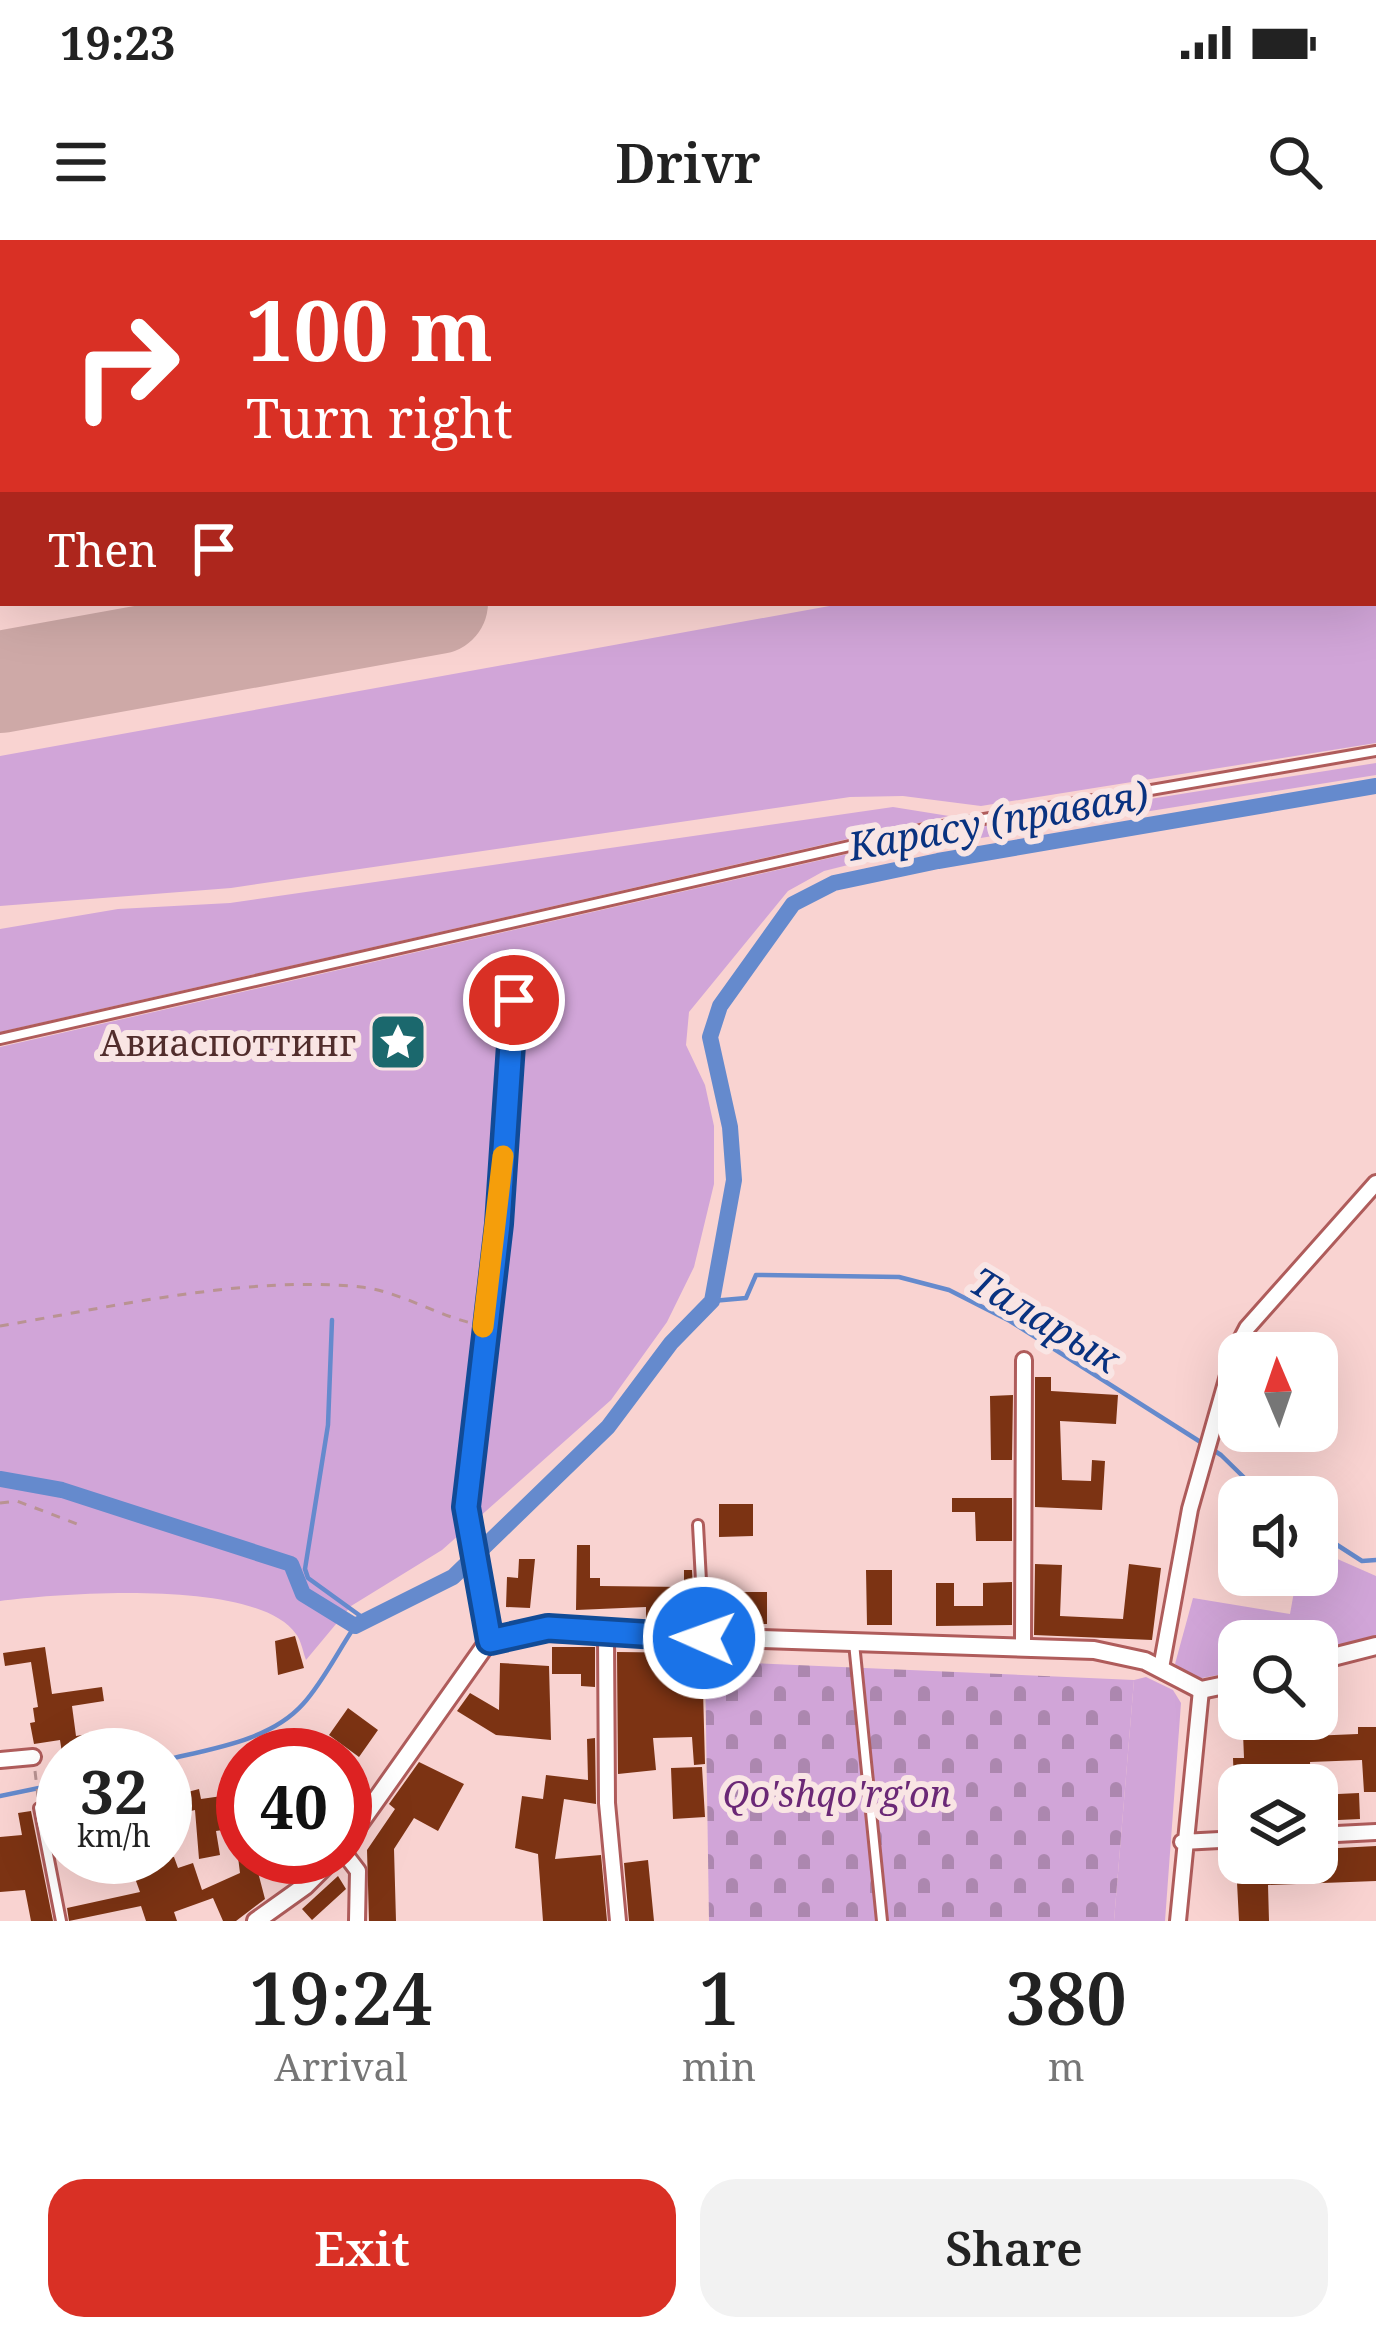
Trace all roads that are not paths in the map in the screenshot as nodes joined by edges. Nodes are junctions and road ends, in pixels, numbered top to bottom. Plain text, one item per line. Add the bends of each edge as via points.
1 (1376, 751) edge
2 (514, 1000) dead end
3 (0, 1039) edge
4 (1376, 1183) edge
5 (1024, 1360) dead end
6 (698, 1525) dead end
7 (606, 1635) junction
8 (704, 1638) junction
9 (490, 1641) junction
10 (854, 1643) junction
11 (1023, 1646) junction
12 (1376, 1646) edge
13 (1338, 1656) edge
14 (1161, 1668) junction
15 (1218, 1686) edge
16 (1201, 1690) junction
17 (33, 1757) road end
18 (0, 1760) edge
19 (372, 1806) edge
20 (1376, 1832) edge
21 (1338, 1834) edge
22 (1218, 1840) edge
23 (1182, 1842) junction
24 (54, 1884) edge
25 (307, 1884) edge
26 (358, 1884) edge
27 (61, 1921) edge
28 (256, 1921) edge
29 (357, 1921) edge
30 (618, 1921) edge
31 (882, 1921) edge
32 (1178, 1921) edge

1 - 3 lane via 902,833
2 - 9 lane via 499,1224 466,1507
4 - 14 street via 1247,1328 1200,1468
5 - 11 street
6 - 8 lane
7 - 8 street
7 - 9 street via 548,1628
7 - 30 street via 607,1803
8 - 10 street
9 - 19 street
10 - 11 street
10 - 31 lane
11 - 14 street via 1111,1653
12 - 13 street
14 - 16 street
15 - 16 street
16 - 23 street
17 - 18 street
20 - 21 street
22 - 23 street
23 - 32 street
24 - 27 lane
25 - 28 street
26 - 29 street

